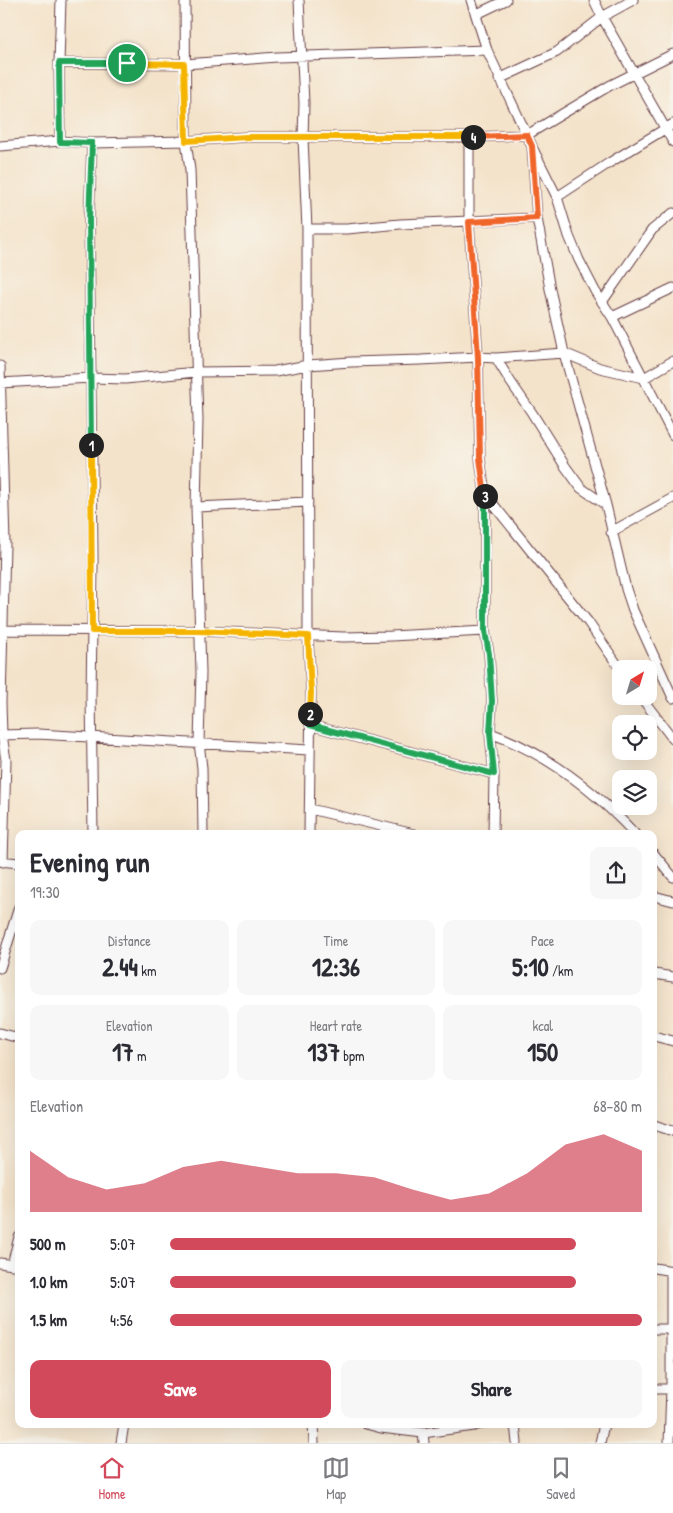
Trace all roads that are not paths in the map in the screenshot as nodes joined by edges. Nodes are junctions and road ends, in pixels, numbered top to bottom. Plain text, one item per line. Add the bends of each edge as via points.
1 (62, 0) edge
2 (185, 0) edge
3 (299, 0) edge
4 (471, 0) edge
5 (506, 0) edge
6 (594, 0) edge
7 (633, 0) edge
8 (477, 14) junction
9 (602, 17) junction
10 (487, 50) junction
11 (673, 54) edge
12 (302, 57) junction
13 (59, 63) junction
14 (184, 64) junction
15 (634, 73) junction
16 (500, 79) junction
17 (669, 126) edge
18 (527, 135) junction
19 (469, 137) junction
20 (303, 138) junction
21 (186, 141) junction
22 (60, 142) junction
23 (673, 142) edge
24 (92, 143) junction
25 (0, 146) edge
26 (532, 146) junction
27 (557, 197) junction
28 (673, 213) edge
29 (537, 218) junction
30 (469, 222) junction
31 (307, 229) junction
32 (673, 288) edge
33 (602, 302) junction
34 (612, 318) junction
35 (564, 353) junction
36 (478, 357) junction
37 (496, 358) junction
38 (673, 361) edge
39 (0, 366) edge
40 (308, 366) junction
41 (196, 372) junction
42 (91, 378) junction
43 (644, 378) junction
44 (1, 383) edge
45 (673, 435) edge
46 (485, 494) junction
47 (673, 498) edge
48 (308, 502) junction
49 (606, 505) junction
50 (196, 507) junction
51 (2, 514) edge
52 (611, 532) junction
53 (1, 630) edge
54 (92, 631) junction
55 (199, 631) junction
56 (485, 631) junction
57 (308, 636) junction
58 (614, 660) edge
59 (673, 698) edge
60 (647, 705) edge
61 (310, 725) junction
62 (490, 733) junction
63 (1, 735) edge
64 (92, 737) junction
65 (673, 739) edge
66 (199, 742) junction
67 (309, 750) junction
68 (494, 774) junction
69 (310, 809) junction
70 (93, 830) edge
71 (203, 830) edge
72 (309, 830) edge
73 (397, 830) edge
74 (493, 830) edge
75 (631, 830) edge
76 (657, 858) edge
77 (1, 862) edge
78 (15, 863) edge
79 (673, 877) edge
80 (657, 897) edge
81 (673, 901) edge
82 (15, 920) edge
83 (0, 968) edge
84 (657, 974) edge
85 (673, 977) edge
86 (0, 1033) edge
87 (15, 1037) edge
88 (657, 1037) edge
89 (673, 1042) edge
90 (657, 1126) edge
91 (673, 1132) edge
92 (0, 1263) edge
93 (15, 1265) edge
94 (657, 1268) edge
95 (672, 1271) edge
96 (657, 1328) edge
97 (670, 1329) junction
98 (657, 1389) edge
99 (671, 1389) junction
100 (123, 1428) edge
101 (312, 1428) edge
102 (381, 1428) edge
103 (459, 1428) edge
104 (515, 1428) edge
105 (603, 1428) edge
106 (423, 1433) junction
107 (121, 1443) edge
108 (314, 1443) edge
109 (424, 1443) edge
110 (517, 1443) edge
111 (600, 1443) edge
112 (669, 1443) edge

1 - 13 street
2 - 14 street
3 - 12 street
4 - 8 street
5 - 8 street
6 - 9 street
7 - 9 street
8 - 10 street
9 - 15 street
9 - 16 street via 556,52
10 - 12 street
10 - 16 street
11 - 15 street
12 - 14 street
12 - 20 street
13 - 14 street
13 - 22 street
14 - 21 street
15 - 17 street
15 - 18 street
16 - 18 street
17 - 23 street
17 - 27 street
18 - 19 street
18 - 26 street
19 - 20 street
19 - 30 street
20 - 21 street
20 - 31 street
21 - 24 street
21 - 41 street via 190,170
22 - 24 street
22 - 25 street
24 - 42 street via 89,219
26 - 27 street
26 - 29 street
27 - 33 street via 579,260
28 - 33 street via 652,230
29 - 30 street
29 - 35 street
30 - 31 street
30 - 36 street
31 - 40 street
32 - 34 street
33 - 34 street
34 - 43 street
35 - 37 street
35 - 43 street via 600,368
35 - 49 street
36 - 37 street
36 - 40 street
36 - 46 street via 480,458
37 - 49 street via 581,488
38 - 43 street
39 - 44 street
40 - 41 street via 275,371
40 - 48 street
41 - 42 street via 125,379
41 - 50 street
42 - 44 street
42 - 54 street
43 - 45 street
44 - 51 street
46 - 56 street
46 - 58 street via 588,622
47 - 52 street
48 - 50 street
48 - 57 street
49 - 52 street
50 - 55 street
51 - 53 street via 5,544
52 - 59 street via 633,610
53 - 54 street
53 - 63 street
54 - 55 street
54 - 64 street
55 - 57 street
55 - 66 street
56 - 57 street
56 - 62 street via 492,701
57 - 61 street
60 - 65 street
61 - 67 street
61 - 68 street
62 - 68 street
62 - 75 street via 515,742 557,766 602,800
63 - 64 street
63 - 77 street via 6,760
64 - 66 street
64 - 70 street
66 - 67 street
66 - 71 street
67 - 69 street
68 - 74 street
69 - 72 street
69 - 73 street
76 - 79 street
77 - 78 street
80 - 81 street
82 - 83 street
84 - 85 street
86 - 87 street
88 - 89 street
90 - 91 street
92 - 93 street
94 - 95 street
95 - 97 street
96 - 97 street
97 - 99 street
98 - 99 street
99 - 112 street
100 - 107 street
101 - 108 street
102 - 106 street
103 - 106 street
104 - 110 street
105 - 111 street
106 - 109 street

